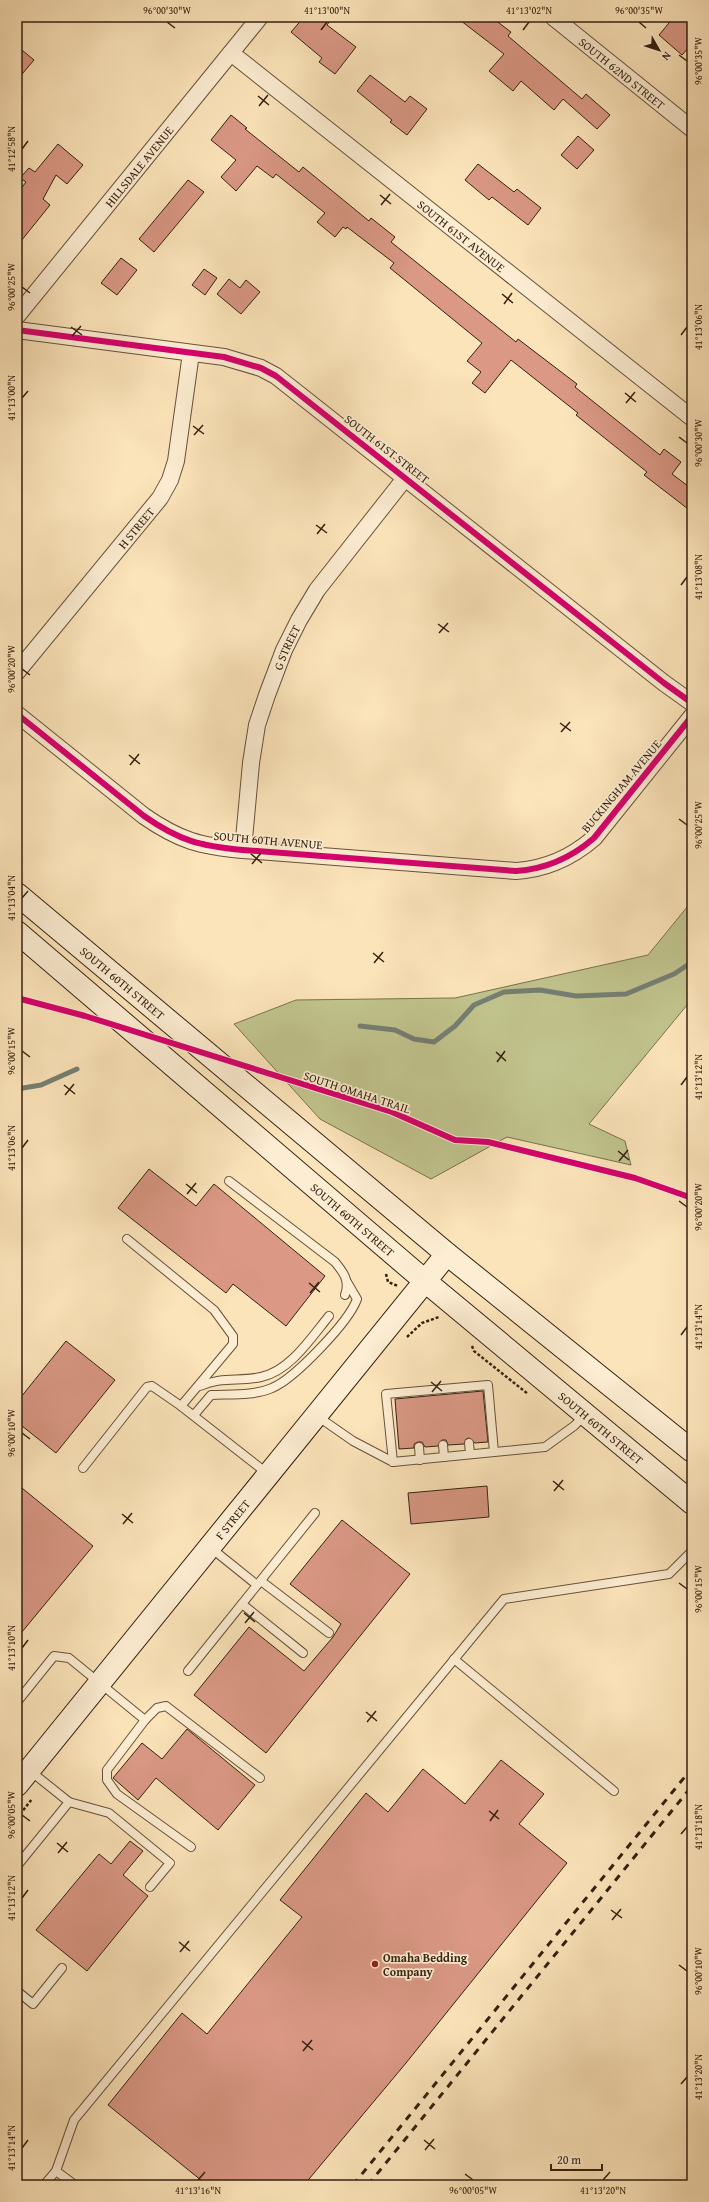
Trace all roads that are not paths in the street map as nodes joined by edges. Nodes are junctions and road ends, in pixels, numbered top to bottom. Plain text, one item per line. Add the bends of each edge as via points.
1 (260, 17) edge
2 (553, 17) edge
3 (231, 52) junction
4 (692, 129) edge
5 (17, 316) edge
6 (17, 330) edge
7 (191, 353) junction
8 (692, 418) edge
9 (406, 477) junction
10 (17, 672) edge
11 (692, 703) edge
12 (17, 714) edge
13 (692, 716) edge
14 (243, 850) junction
15 (560, 861) joint
16 (17, 894) edge
17 (17, 932) edge
18 (229, 1181) dead end
19 (127, 1239) dead end
20 (447, 1254) junction
21 (425, 1281) junction
22 (347, 1282) junction
23 (345, 1295) dead end
24 (329, 1316) dead end
25 (198, 1387) junction
26 (181, 1406) junction
27 (316, 1415) junction
28 (585, 1415) junction
29 (194, 1416) junction
30 (469, 1443) dead end
31 (443, 1445) dead end
32 (419, 1447) dead end
33 (692, 1451) edge
34 (494, 1452) junction
35 (470, 1454) junction
36 (444, 1457) junction
37 (420, 1460) junction
38 (393, 1462) junction
39 (83, 1468) dead end
40 (268, 1474) junction
41 (692, 1503) edge
42 (315, 1513) dead end
43 (210, 1547) junction
44 (692, 1551) edge
45 (259, 1583) junction
46 (242, 1604) junction
47 (329, 1633) dead end
48 (303, 1653) dead end
49 (454, 1659) junction
50 (188, 1671) dead end
51 (100, 1682) junction
52 (17, 1702) edge
53 (145, 1720) junction
54 (23, 1777) edge
55 (260, 1778) dead end
56 (614, 1791) dead end
57 (69, 1802) junction
58 (191, 1847) dead end
59 (17, 1866) edge
60 (150, 1887) dead end
61 (62, 1968) dead end
62 (17, 1991) edge
63 (56, 2171) junction
64 (44, 2185) edge
65 (75, 2185) edge

1 - 3 street, HILLSDALE AVENUE
2 - 4 street, SOUTH 62ND STREET
3 - 5 street, HILLSDALE AVENUE
3 - 8 street, SOUTH 61ST AVENUE
6 - 7 street, SOUTH 61ST STREET
7 - 9 street, SOUTH 61ST STREET via 242,362 276,376
7 - 10 street, H STREET via 176,461 170,480 160,498
9 - 11 street, SOUTH 61ST STREET
9 - 14 street, G STREET via 317,590 284,650 257,725
12 - 14 street, SOUTH 60TH AVENUE via 165,830 201,845
13 - 15 street, BUCKINGHAM AVENUE via 594,838
14 - 15 street, SOUTH 60TH AVENUE via 516,871 548,866
16 - 20 main road, SOUTH 60TH STREET
17 - 21 main road, SOUTH 60TH STREET
18 - 22 lane via 335,1262 344,1273
19 - 25 lane via 214,1310 231,1330 233,1344
20 - 21 main road, F STREET
20 - 33 main road, SOUTH 60TH STREET
21 - 27 main road, F STREET
21 - 28 main road, SOUTH 60TH STREET
22 - 23 lane
22 - 29 lane via 357,1299 354,1308 323,1345 285,1382 263,1390 211,1395
24 - 25 lane via 291,1360 277,1372 261,1377 215,1380
25 - 26 lane
26 - 29 lane
26 - 39 lane via 152,1386 147,1387
27 - 38 lane via 352,1441
27 - 40 main road, F STREET
28 - 34 lane via 545,1447
28 - 41 main road, SOUTH 60TH STREET
29 - 40 lane
30 - 35 lane
31 - 36 lane
32 - 37 lane
34 - 35 lane
34 - 38 lane via 488,1385 386,1394
35 - 36 lane
36 - 37 lane
37 - 38 lane
40 - 43 main road, F STREET
42 - 45 lane
43 - 45 lane
43 - 51 main road, F STREET
44 - 49 lane via 669,1574 504,1599
45 - 46 lane
45 - 47 lane
46 - 48 lane
46 - 50 lane
49 - 56 lane
49 - 63 lane via 74,2120
51 - 52 lane via 69,1658 54,1656
51 - 53 lane
51 - 54 main road, F STREET
53 - 55 lane via 157,1708 166,1706
53 - 58 lane via 107,1770 107,1780 117,1794
54 - 57 lane
57 - 59 lane
57 - 60 lane via 109,1813 170,1863
61 - 62 lane via 34,2004
63 - 64 lane
63 - 65 lane

